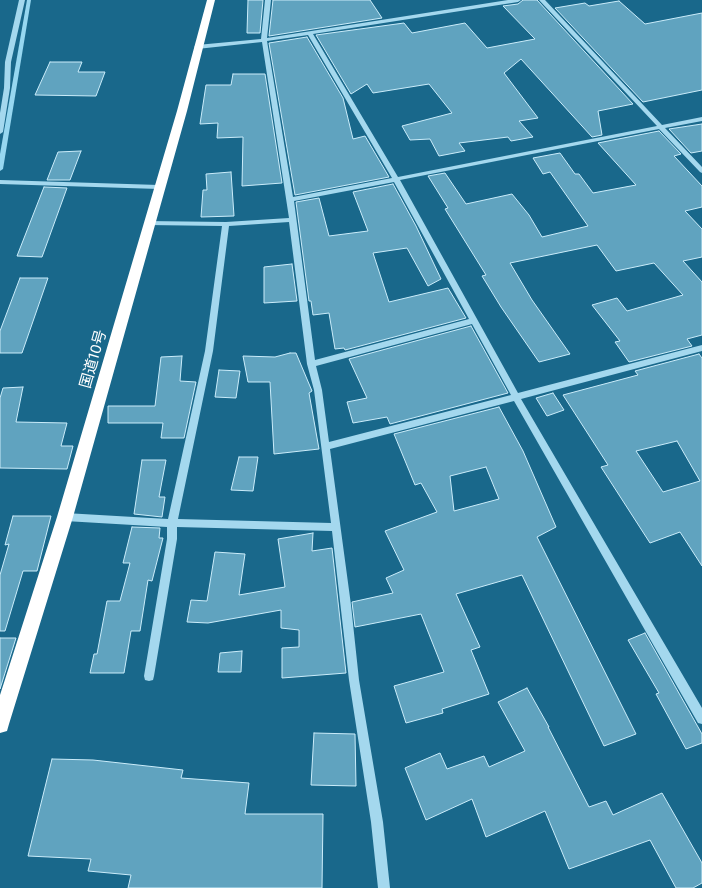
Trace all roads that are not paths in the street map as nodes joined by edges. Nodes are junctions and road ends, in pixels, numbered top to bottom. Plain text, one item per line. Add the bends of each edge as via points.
1 (22, 0) edge
2 (211, 0) edge
3 (268, 0) edge
4 (518, 0) edge
5 (542, 0) edge
6 (310, 32) junction
7 (264, 40) junction
8 (197, 48) junction
9 (702, 119) edge
10 (663, 127) junction
11 (0, 132) edge
12 (702, 171) edge
13 (396, 179) junction
14 (0, 182) edge
15 (159, 187) junction
16 (290, 200) junction
17 (292, 220) junction
18 (148, 223) junction
19 (226, 224) junction
20 (474, 320) junction
21 (702, 348) edge
22 (311, 364) junction
23 (516, 397) junction
24 (325, 447) junction
25 (65, 516) junction
26 (172, 523) junction
27 (336, 527) junction
28 (149, 676) dead end
29 (6, 690) edge
30 (702, 719) edge
31 (0, 724) edge
32 (384, 888) edge

1 - 11 street via 8,62
2 - 8 highway, 国道10号
3 - 7 street
4 - 6 street
5 - 10 street
6 - 7 street
6 - 13 street
7 - 8 street
7 - 16 street
8 - 15 highway, 国道10号
9 - 10 street
10 - 12 street
10 - 13 street
13 - 16 street
13 - 20 street
14 - 15 street
15 - 18 highway, 国道10号
16 - 17 street
17 - 19 street
17 - 22 street
18 - 19 street
18 - 25 highway, 国道10号
19 - 26 street via 209,351
20 - 22 street
20 - 23 street
21 - 23 street
22 - 24 street via 318,390
23 - 24 street
23 - 30 street
24 - 27 street
25 - 26 street
25 - 29 highway, 国道10号
26 - 27 street
26 - 28 street
27 - 32 street
29 - 31 highway, 国道10号

